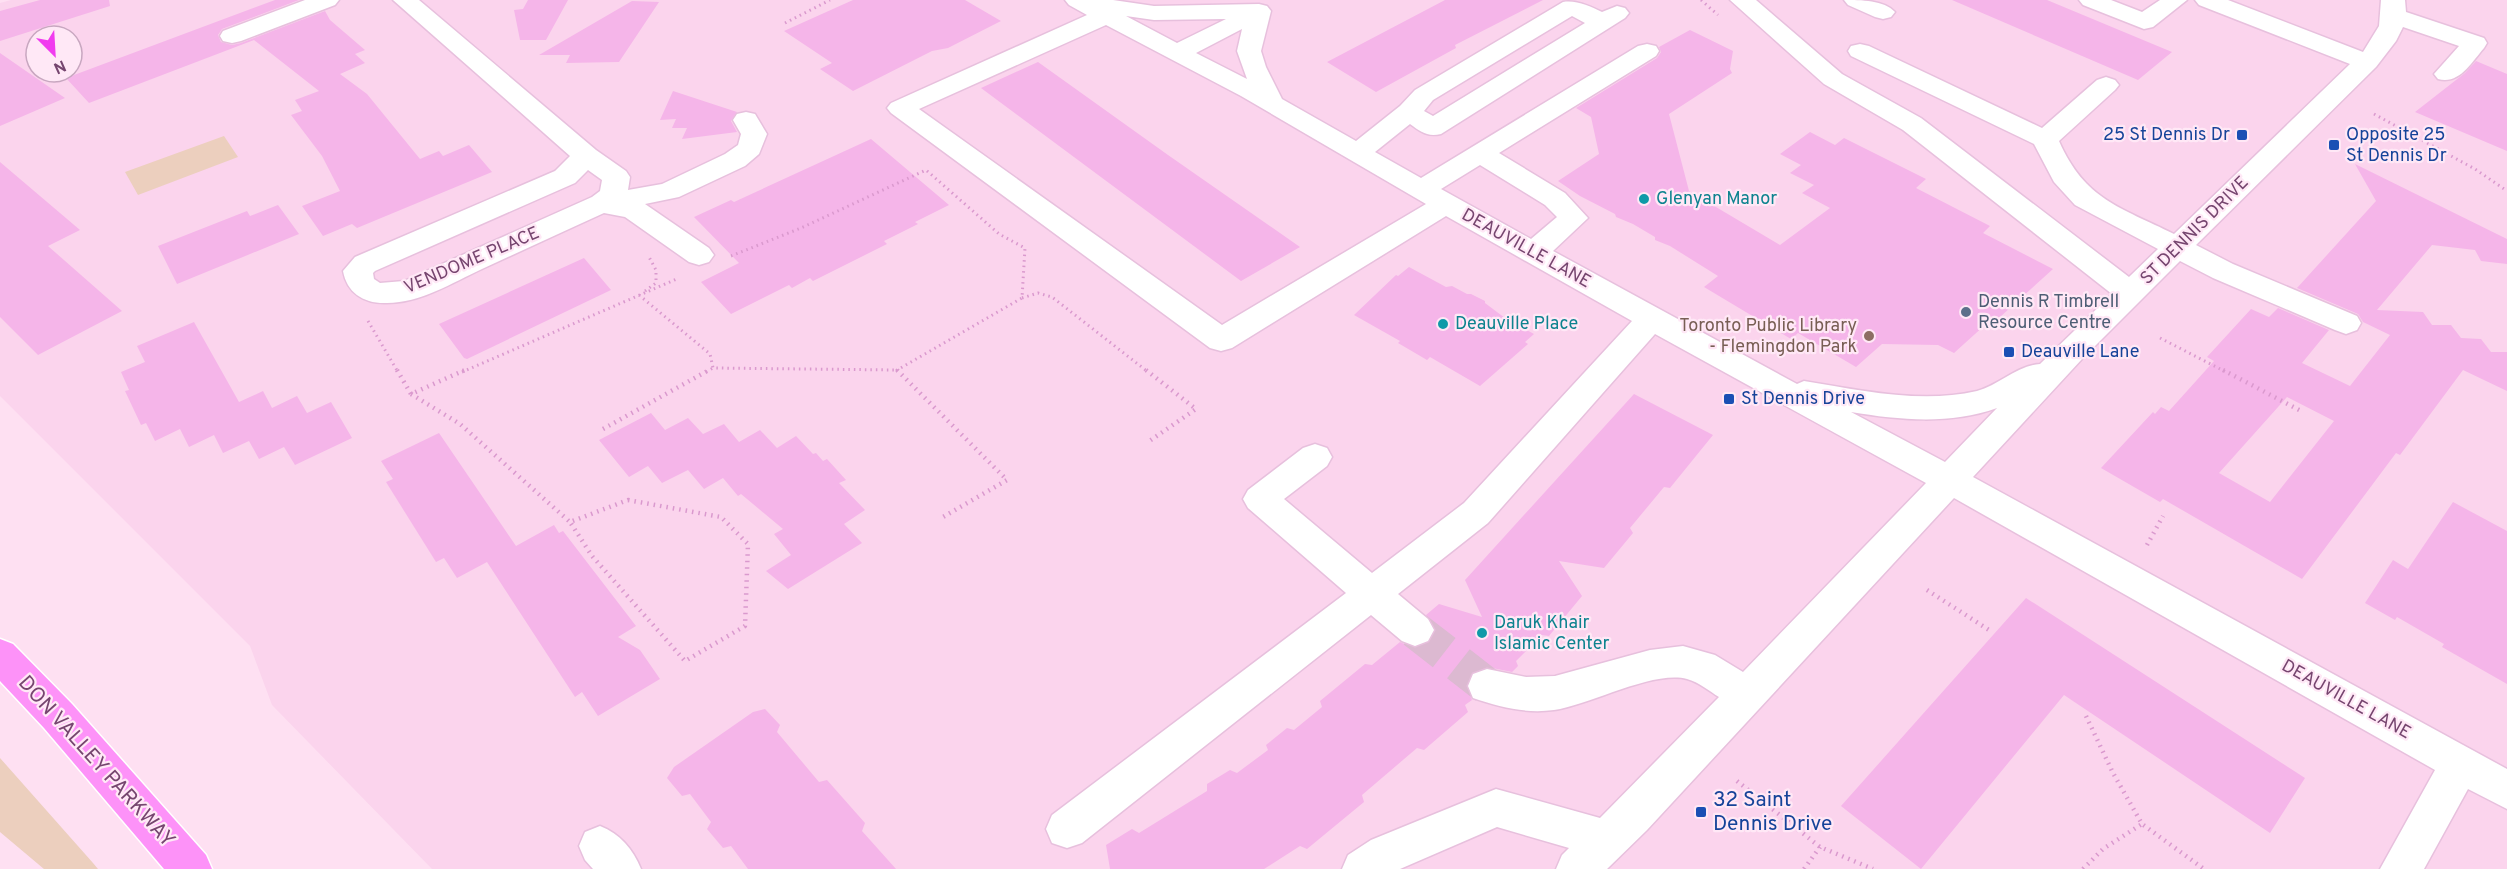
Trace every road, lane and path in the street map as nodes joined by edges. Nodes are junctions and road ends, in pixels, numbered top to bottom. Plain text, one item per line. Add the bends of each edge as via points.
1 (327, 0) edge
2 (830, 0) edge
3 (1742, 0) edge
4 (1856, 0) edge
5 (2091, 0) edge
6 (2175, 0) edge
7 (2207, 0) edge
8 (410, 1) edge
9 (1080, 1) edge
10 (1269, 5) edge
11 (2394, 8) edge
12 (1883, 12) dead end
13 (1107, 15) junction
14 (1610, 17) dead end
15 (785, 22) dead end
16 (232, 36) dead end
17 (1647, 51) dead end
18 (1860, 51) dead end
19 (1176, 53) junction
20 (2367, 62) junction
21 (2447, 74) dead end
22 (2106, 85) dead end
23 (1272, 104) junction
24 (2374, 114) dead end
25 (746, 120) dead end
26 (2045, 139) junction
27 (1357, 153) junction
28 (1480, 153) junction
29 (586, 156) junction
30 (1420, 190) junction
31 (2507, 191) edge
32 (602, 203) junction
33 (1446, 204) junction
34 (2178, 247) junction
35 (643, 250) dead end
36 (1533, 253) junction
37 (729, 257) dead end
38 (693, 265) joint
39 (2132, 294) junction
40 (638, 296) junction
41 (1022, 298) junction
42 (1652, 318) junction
43 (368, 321) dead end
44 (2346, 323) dead end
45 (2160, 338) dead end
46 (2071, 351) junction
47 (713, 368) junction
48 (897, 370) junction
49 (1780, 389) junction
50 (411, 394) junction
51 (2303, 412) dead end
52 (603, 429) dead end
53 (1148, 442) dead end
54 (1315, 457) dead end
55 (1951, 480) junction
56 (2163, 516) dead end
57 (943, 517) dead end
58 (570, 522) junction
59 (2147, 545) dead end
60 (1927, 590) dead end
61 (1370, 594) junction
62 (1415, 630) tunnel mouth
63 (1989, 630) dead end
64 (0, 655) edge
65 (1487, 686) tunnel mouth
66 (1747, 695) junction
67 (2086, 716) dead end
68 (2460, 764) junction
69 (1737, 781) dead end
70 (2507, 790) edge
71 (2142, 824) junction
72 (1066, 829) dead end
73 (1607, 840) junction
74 (1820, 847) junction
75 (192, 869) edge
76 (1363, 869) edge
77 (1577, 869) edge
78 (1804, 869) edge
79 (1873, 869) edge
80 (2083, 869) edge
81 (2204, 869) edge
82 (2401, 869) edge

1 - 16 street
2 - 15 path
3 - 39 street via 1833,79 1912,124
4 - 12 street
5 - 6 street via 2144,22
7 - 20 street
8 - 29 street
9 - 10 street via 1154,13
9 - 13 street, DEAUVILLE LANE
10 - 19 street
10 - 23 street via 1249,51
11 - 20 street, ST DENNIS DRIVE via 2389,34
11 - 21 street via 2475,43
13 - 19 street, DEAUVILLE LANE
13 - 33 street via 900,108 1221,340
14 - 27 street via 1432,128 1409,112
17 - 28 street
18 - 26 street
19 - 23 street, DEAUVILLE LANE
20 - 34 street, ST DENNIS DRIVE
22 - 26 street
23 - 27 street, DEAUVILLE LANE
24 - 31 path via 2475,169
25 - 32 street via 754,134 750,148 735,160 669,191
26 - 34 street via 2058,171 2084,199
27 - 30 street, DEAUVILLE LANE
28 - 30 street
28 - 36 street via 1554,199 1574,218
29 - 32 street via 616,177 613,194
29 - 32 street, VENDOME PLACE via 565,177 365,264 358,277 375,294 412,289
30 - 33 street, DEAUVILLE LANE
32 - 38 street via 634,210
33 - 36 street, DEAUVILLE LANE
34 - 39 street, ST DENNIS DRIVE
34 - 44 street via 2223,271
35 - 40 path via 656,270 656,283
36 - 42 street, DEAUVILLE LANE
37 - 41 path via 926,170 999,234 1025,248
38 - 40 path
39 - 46 street, ST DENNIS DRIVE
40 - 47 path via 710,354
40 - 50 path
41 - 48 path
41 - 53 path via 1038,294 1052,297 1197,409
42 - 49 street, DEAUVILLE LANE
42 - 61 street via 1476,513
43 - 50 path
45 - 51 path
46 - 49 street via 2024,385 1962,407 1907,408
46 - 55 street, ST DENNIS DRIVE
47 - 48 path
47 - 52 path
48 - 57 path via 1007,480
49 - 55 street, DEAUVILLE LANE
50 - 58 path via 460,424
54 - 61 street via 1260,499
55 - 66 street, ST DENNIS DRIVE
55 - 68 street, DEAUVILLE LANE
56 - 59 path
58 - 58 path via 592,556 685,661 745,626 747,544 721,517 628,500
60 - 63 path
61 - 62 street
61 - 72 street
64 - 75 highway, DON VALLEY PARKWAY
65 - 66 street via 1509,693 1563,692 1668,661 1694,663
66 - 73 street, ST DENNIS DRIVE
67 - 71 path
68 - 70 street, DEAUVILLE LANE
68 - 82 street
69 - 74 path
71 - 80 path via 2103,849
71 - 81 path
73 - 76 street via 1496,808 1386,854
73 - 77 street, ST DENNIS DRIVE
74 - 78 path
74 - 79 path

